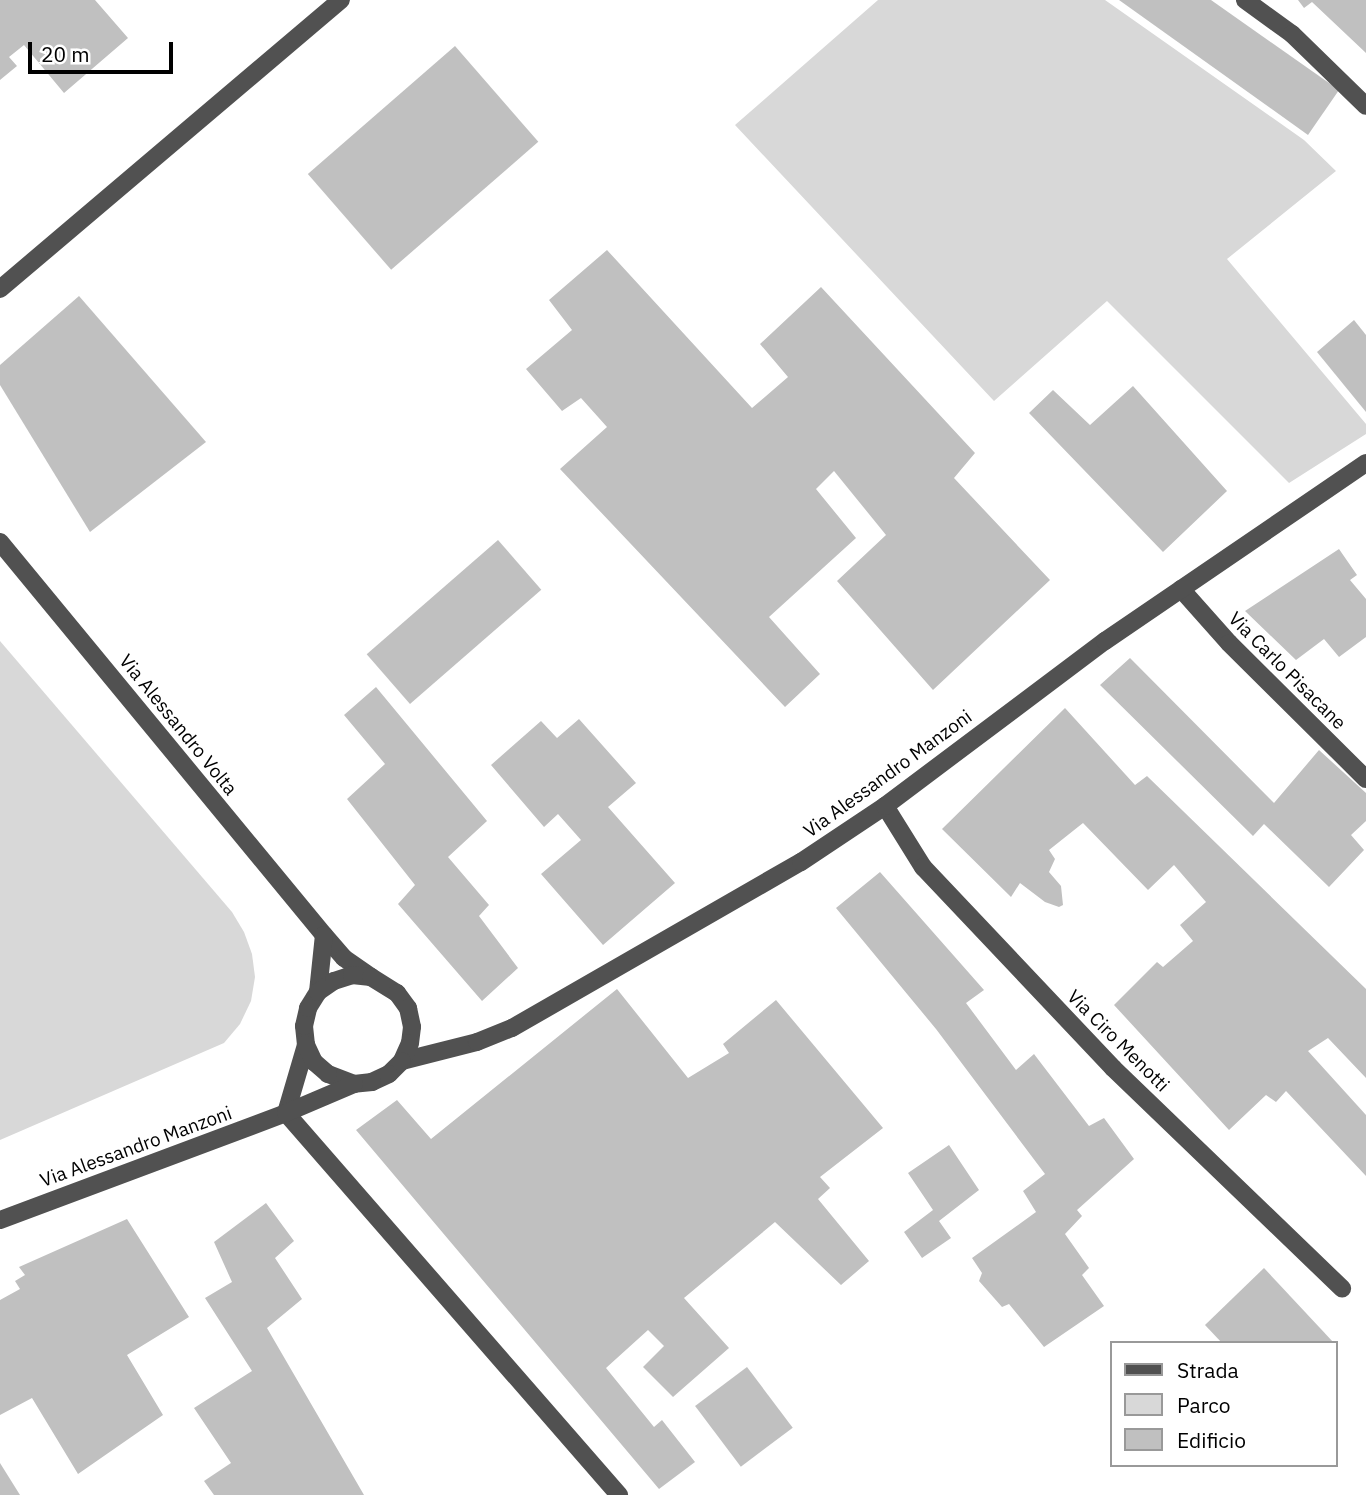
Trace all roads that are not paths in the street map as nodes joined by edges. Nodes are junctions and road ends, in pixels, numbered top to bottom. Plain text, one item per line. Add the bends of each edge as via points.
1 (341, 0) edge
2 (1245, 0) edge
3 (1366, 106) edge
4 (0, 289) edge
5 (1366, 463) edge
6 (0, 542) edge
7 (1181, 589) junction
8 (1366, 779) edge
9 (885, 806) junction
10 (324, 935) junction
11 (371, 977) junction
12 (318, 992) junction
13 (306, 1045) junction
14 (402, 1061) junction
15 (354, 1084) junction
16 (286, 1113) junction
17 (0, 1220) edge
18 (1342, 1287) dead end
19 (619, 1495) edge

1 - 4 street
2 - 3 street via 1292,33
5 - 7 street, Via Alessandro Manzoni
6 - 10 street, Via Alessandro Volta
7 - 8 street, Via Carlo Pisacane
7 - 9 street, Via Alessandro Manzoni
9 - 14 street, Via Alessandro Manzoni via 801,862 512,1028
9 - 18 street, Via Ciro Menotti via 923,867 1075,1028
10 - 11 street, Via Alessandro Volta via 344,958
10 - 12 street
11 - 12 street via 352,975
11 - 14 street via 397,993 408,1008 412,1027
12 - 13 street via 308,1008
13 - 15 street via 314,1062 328,1074
13 - 16 street
14 - 15 street via 389,1074
15 - 16 street, Via Alessandro Manzoni
16 - 17 street, Via Alessandro Manzoni
16 - 19 street

